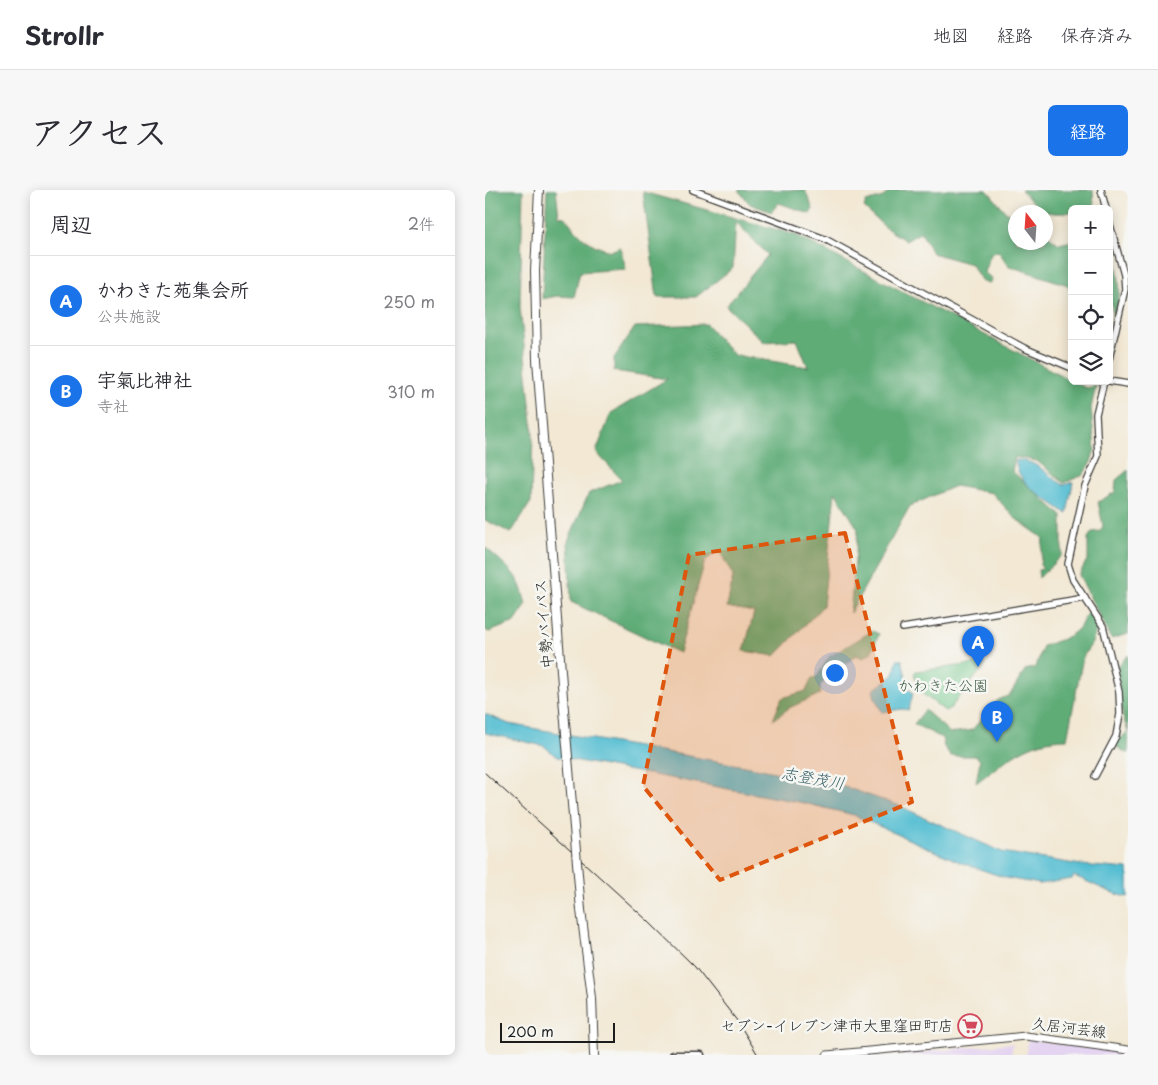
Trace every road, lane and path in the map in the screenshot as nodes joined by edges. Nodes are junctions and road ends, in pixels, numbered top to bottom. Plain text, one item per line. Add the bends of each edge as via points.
1 (539, 190) edge
2 (693, 190) edge
3 (1101, 190) edge
4 (1105, 205) edge
5 (1113, 236) edge
6 (1113, 343) edge
7 (1068, 366) edge
8 (1113, 382) edge
9 (1128, 384) edge
10 (1103, 385) edge
11 (1085, 598) junction
12 (903, 628) dead end
13 (1095, 776) dead end
14 (1128, 1050) edge
15 (594, 1055) edge
16 (673, 1055) edge
17 (701, 1055) edge
18 (827, 1055) edge

1 - 15 highway, 中勢バイパス, bridge via 535,271 537,360 581,910 592,998
2 - 7 street via 825,239 1023,348
3 - 4 street
5 - 6 street via 1125,283
8 - 9 street
10 - 11 street via 1096,414 1098,456 1085,486 1068,560 1071,575
11 - 12 street
11 - 13 street via 1103,626 1120,702 1116,736
14 - 18 main road, 久居河芸線 via 1026,1036
16 - 17 main road

